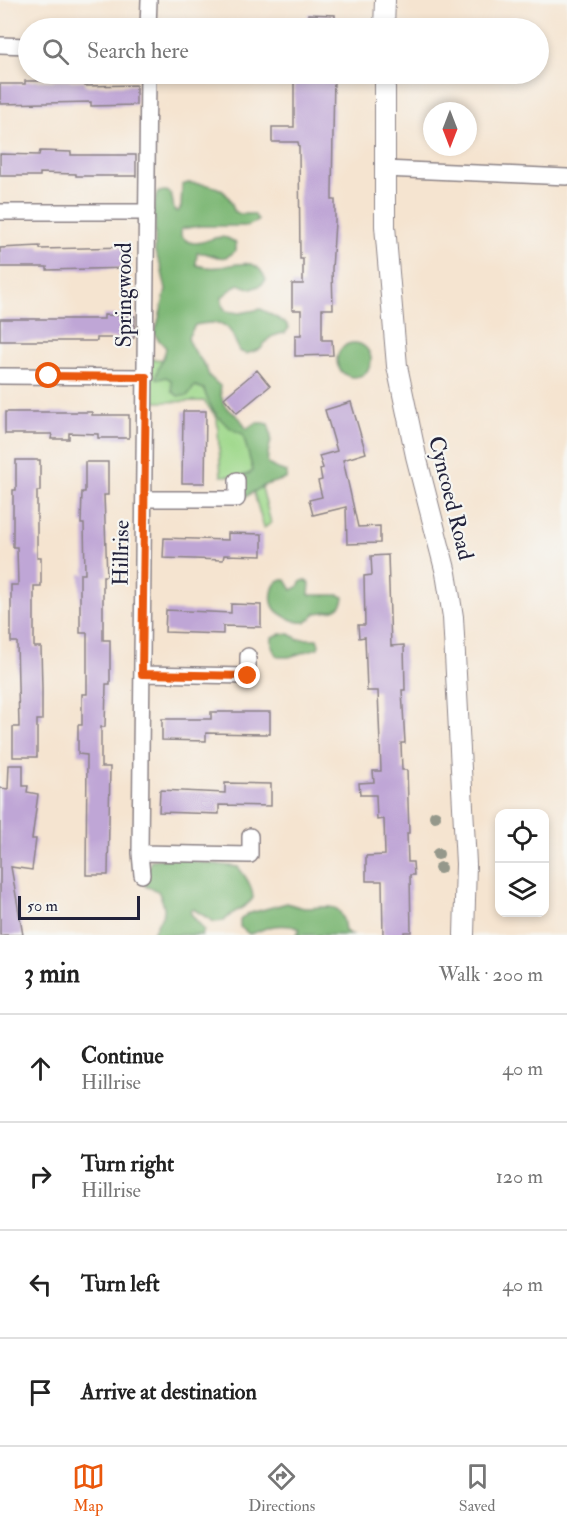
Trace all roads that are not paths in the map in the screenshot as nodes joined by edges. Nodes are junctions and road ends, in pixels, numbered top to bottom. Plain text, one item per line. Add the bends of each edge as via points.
1 (149, 0) edge
2 (385, 0) edge
3 (148, 18) edge
4 (384, 18) edge
5 (0, 45) edge
6 (18, 46) edge
7 (148, 84) edge
8 (385, 84) edge
9 (384, 169) junction
10 (567, 177) edge
11 (0, 212) edge
12 (147, 212) junction
13 (0, 376) edge
14 (146, 377) junction
15 (237, 480) dead end
16 (144, 499) junction
17 (248, 656) dead end
18 (142, 674) junction
19 (250, 836) dead end
20 (140, 853) junction
21 (142, 875) dead end
22 (464, 935) edge

1 - 3 street
2 - 4 street
5 - 6 street
7 - 12 street, Springwood
8 - 9 street, Cyncoed Road
9 - 10 street
9 - 22 street, Cyncoed Road via 386,245 397,366 453,617 466,864
11 - 12 street, Springwood
12 - 14 street, Springwood
13 - 14 street
14 - 16 street, Hillrise
15 - 16 street via 237,499
16 - 18 street, Hillrise
17 - 18 street via 248,676
18 - 20 street, Hillrise
19 - 20 street via 250,855
20 - 21 street, Hillrise

